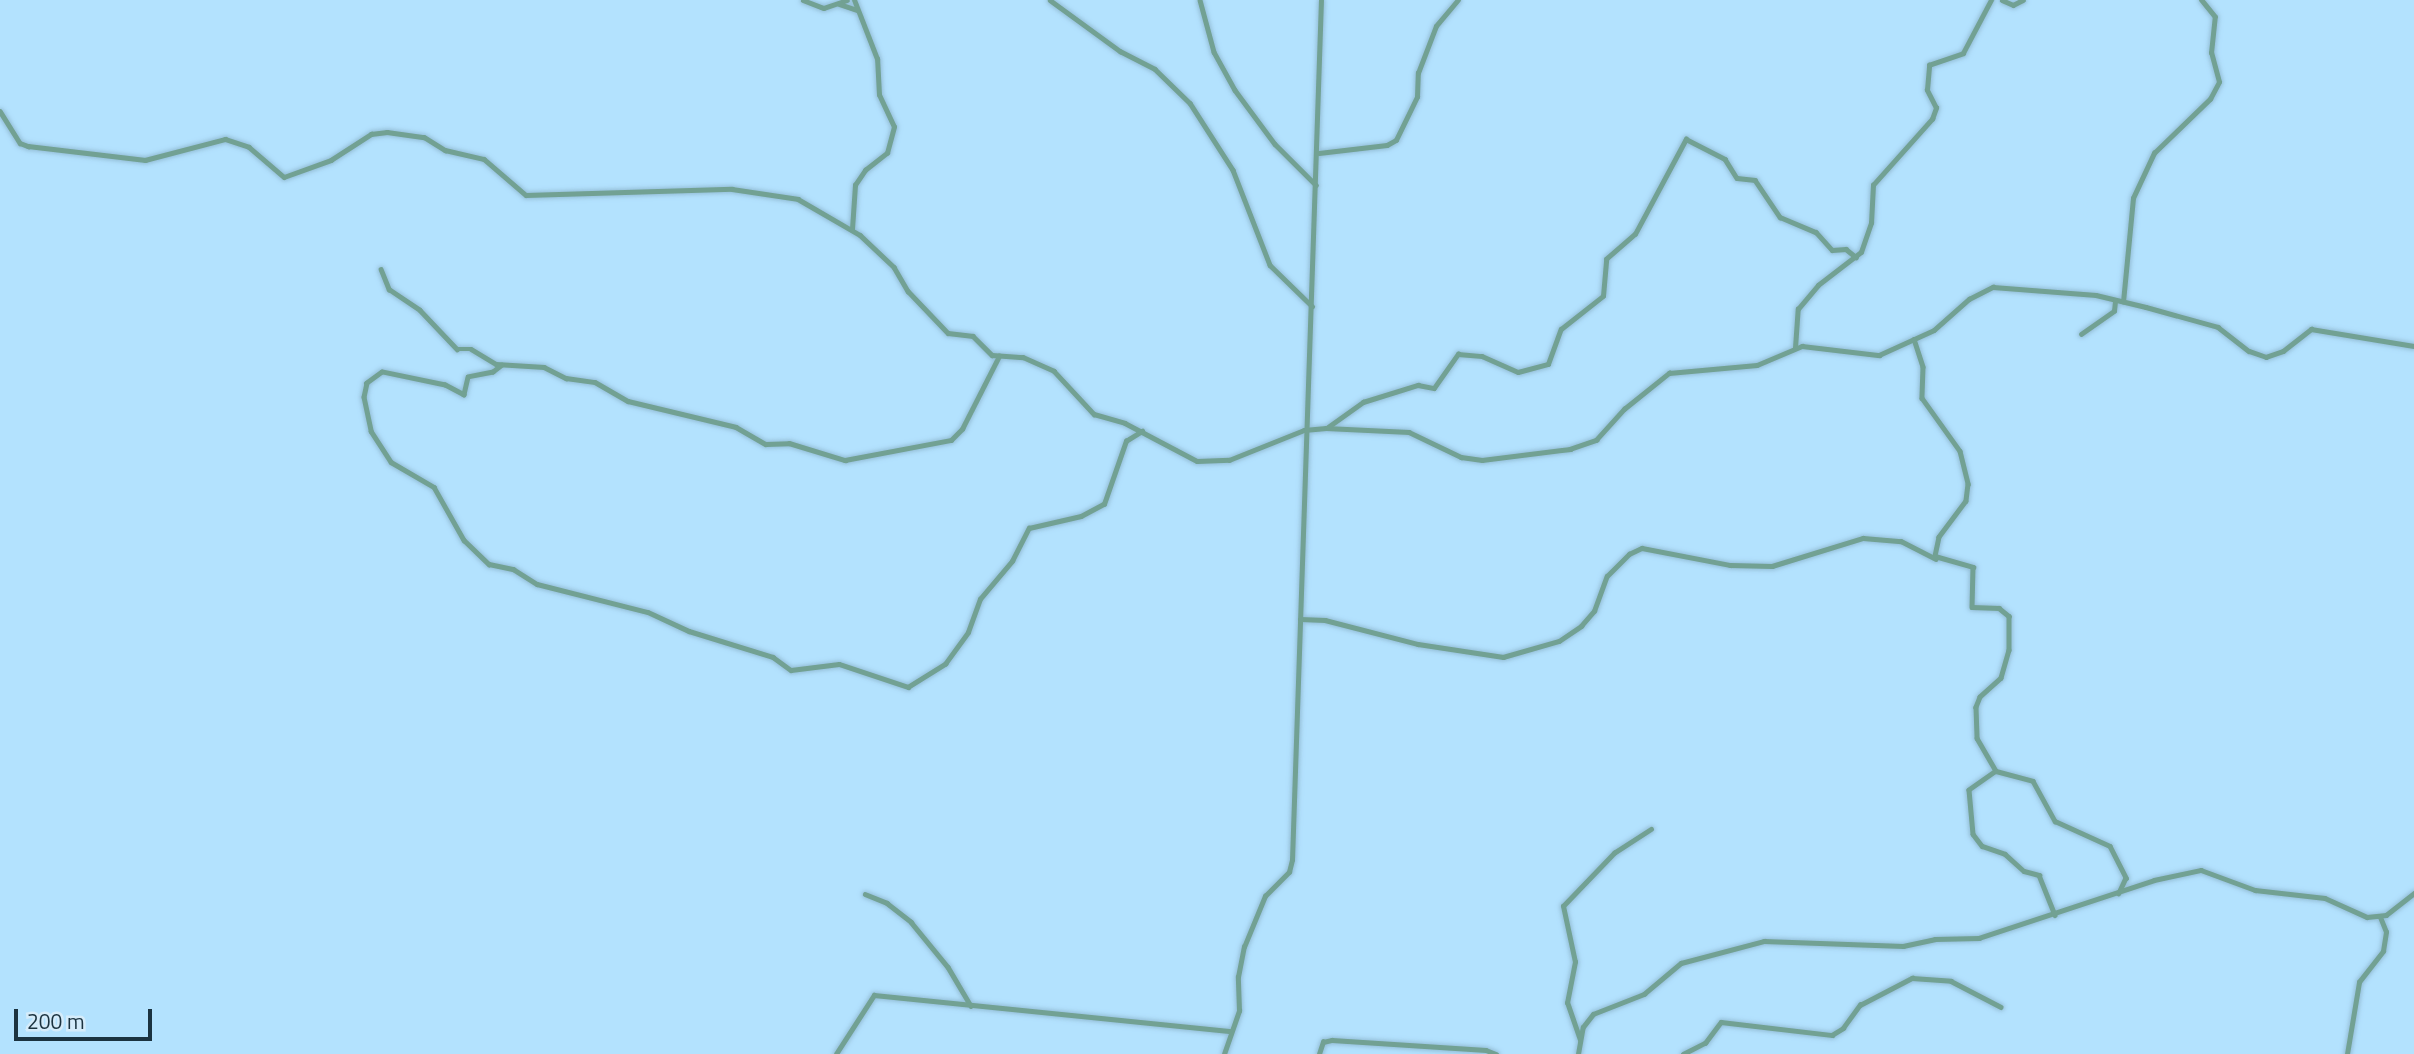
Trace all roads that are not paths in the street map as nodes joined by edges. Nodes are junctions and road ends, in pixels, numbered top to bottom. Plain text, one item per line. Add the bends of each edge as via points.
1 (803, 0) edge
2 (847, 0) edge
3 (854, 0) edge
4 (1050, 0) edge
5 (1200, 0) edge
6 (1321, 0) edge
7 (1458, 0) edge
8 (1991, 0) edge
9 (2002, 0) edge
10 (2023, 0) edge
11 (2201, 0) edge
12 (838, 4) junction
13 (857, 10) junction
14 (0, 111) edge
15 (1318, 155) junction
16 (1317, 186) junction
17 (852, 229) junction
18 (1856, 257) junction
19 (381, 269) dead end
20 (2115, 300) junction
21 (2123, 302) junction
22 (1312, 306) junction
23 (2081, 334) dead end
24 (1914, 339) junction
25 (2414, 346) edge
26 (1795, 348) junction
27 (999, 356) junction
28 (502, 365) junction
29 (1326, 428) junction
30 (1142, 430) junction
31 (1304, 430) junction
32 (1937, 559) junction
33 (1300, 619) junction
34 (1996, 771) junction
35 (1651, 829) dead end
36 (2126, 878) junction
37 (2134, 887) junction
38 (2414, 893) edge
39 (865, 894) dead end
40 (2115, 895) junction
41 (2055, 915) junction
42 (2379, 917) junction
43 (971, 1006) junction
44 (2001, 1007) dead end
45 (1231, 1031) junction
46 (1580, 1040) junction
47 (835, 1054) edge
48 (1224, 1054) edge
49 (1319, 1054) edge
50 (1496, 1054) edge
51 (1578, 1054) edge
52 (1682, 1054) edge
53 (2347, 1054) edge

1 - 12 street via 820,8
2 - 12 street
3 - 13 street
4 - 22 street via 1121,52 1155,69 1191,103 1233,170 1269,265
5 - 16 street via 1214,52 1235,90 1275,144
6 - 15 street
7 - 15 street via 1436,26 1418,73 1417,97 1396,140 1387,145 1325,149
8 - 18 street via 1973,27 1966,50 1952,60 1929,65 1927,90 1936,106 1934,114 1873,184 1870,228
9 - 10 street via 2013,5
11 - 21 street via 2214,15 2211,53 2220,82 2210,99 2154,153 2132,200
12 - 13 street
13 - 17 street via 877,59 879,95 894,127 887,153 864,170 855,185
14 - 17 street via 20,143 28,146 145,160 225,139 252,149 284,177 331,160 371,134 424,137 445,150 484,159 526,195 740,190 802,200
15 - 16 street
16 - 22 street
17 - 27 street via 894,267 908,292 945,331 973,336 989,353
18 - 26 street via 1818,285 1798,309
18 - 29 street via 1846,248 1834,251 1816,232 1780,217 1755,180 1737,178 1724,158 1686,139 1638,230 1606,259 1603,296 1561,328 1548,364 1518,372 1482,356 1460,354 1434,388 1418,385 1363,402
19 - 28 street via 389,289 420,310 450,345
20 - 21 street
20 - 23 street via 2114,311
20 - 24 street via 1993,287 1969,299 1945,323
21 - 25 street via 2218,327 2266,358 2283,351 2303,332 2317,329
22 - 31 street
24 - 26 street via 1873,356 1823,346
24 - 32 street via 1923,368 1922,398 1963,455 1968,488 1959,514 1937,540
26 - 29 street via 1757,365 1669,373 1624,409 1596,440 1561,451 1467,459 1409,432
27 - 28 street via 962,429 951,440 851,460 789,443 766,444 736,427 648,408 602,385 566,378 547,368
27 - 30 street via 1023,357 1054,370 1071,384 1089,411
28 - 30 street via 493,372 468,377 464,396 445,385 382,372 367,383 364,397 370,430 391,462 434,487 464,540 489,564 513,569 537,584 648,612 689,631 773,657 791,670 839,664 908,687 945,664 968,632 980,599 1012,561 1029,528 1081,516 1104,504 1126,441
29 - 31 street
30 - 31 street via 1188,459 1215,462
31 - 33 street
32 - 33 street via 1901,541 1863,538 1772,566 1725,564 1642,548 1625,556 1607,576 1594,611 1581,626 1559,641 1503,657 1418,644 1325,620
32 - 34 street via 1973,567 1971,605 1978,610 1999,608 2009,616 2009,650 2001,678 1976,707 1977,738
33 - 45 street via 1292,866 1265,896 1246,942 1238,976 1239,1011
34 - 36 street via 2033,781 2055,821 2106,843
34 - 41 street via 1969,790 1975,839 2009,856 2024,871 2039,875
35 - 46 street via 1622,846 1563,906 1575,962 1567,1003
36 - 37 street
36 - 40 street
37 - 40 street
37 - 42 street via 2207,870 2255,890 2320,896 2356,915
38 - 42 street
39 - 43 street via 887,903 911,922 948,967
40 - 41 street
41 - 46 street via 1979,938 1935,939 1903,946 1769,941 1726,955 1696,958 1672,968 1644,994 1593,1014
42 - 53 street via 2385,941 2378,962 2360,980
43 - 45 street
43 - 47 street via 871,996
44 - 52 street via 1951,981 1912,978 1860,1005 1832,1035 1721,1022 1704,1044
45 - 48 street
46 - 51 street
49 - 50 street via 1323,1042 1332,1040

